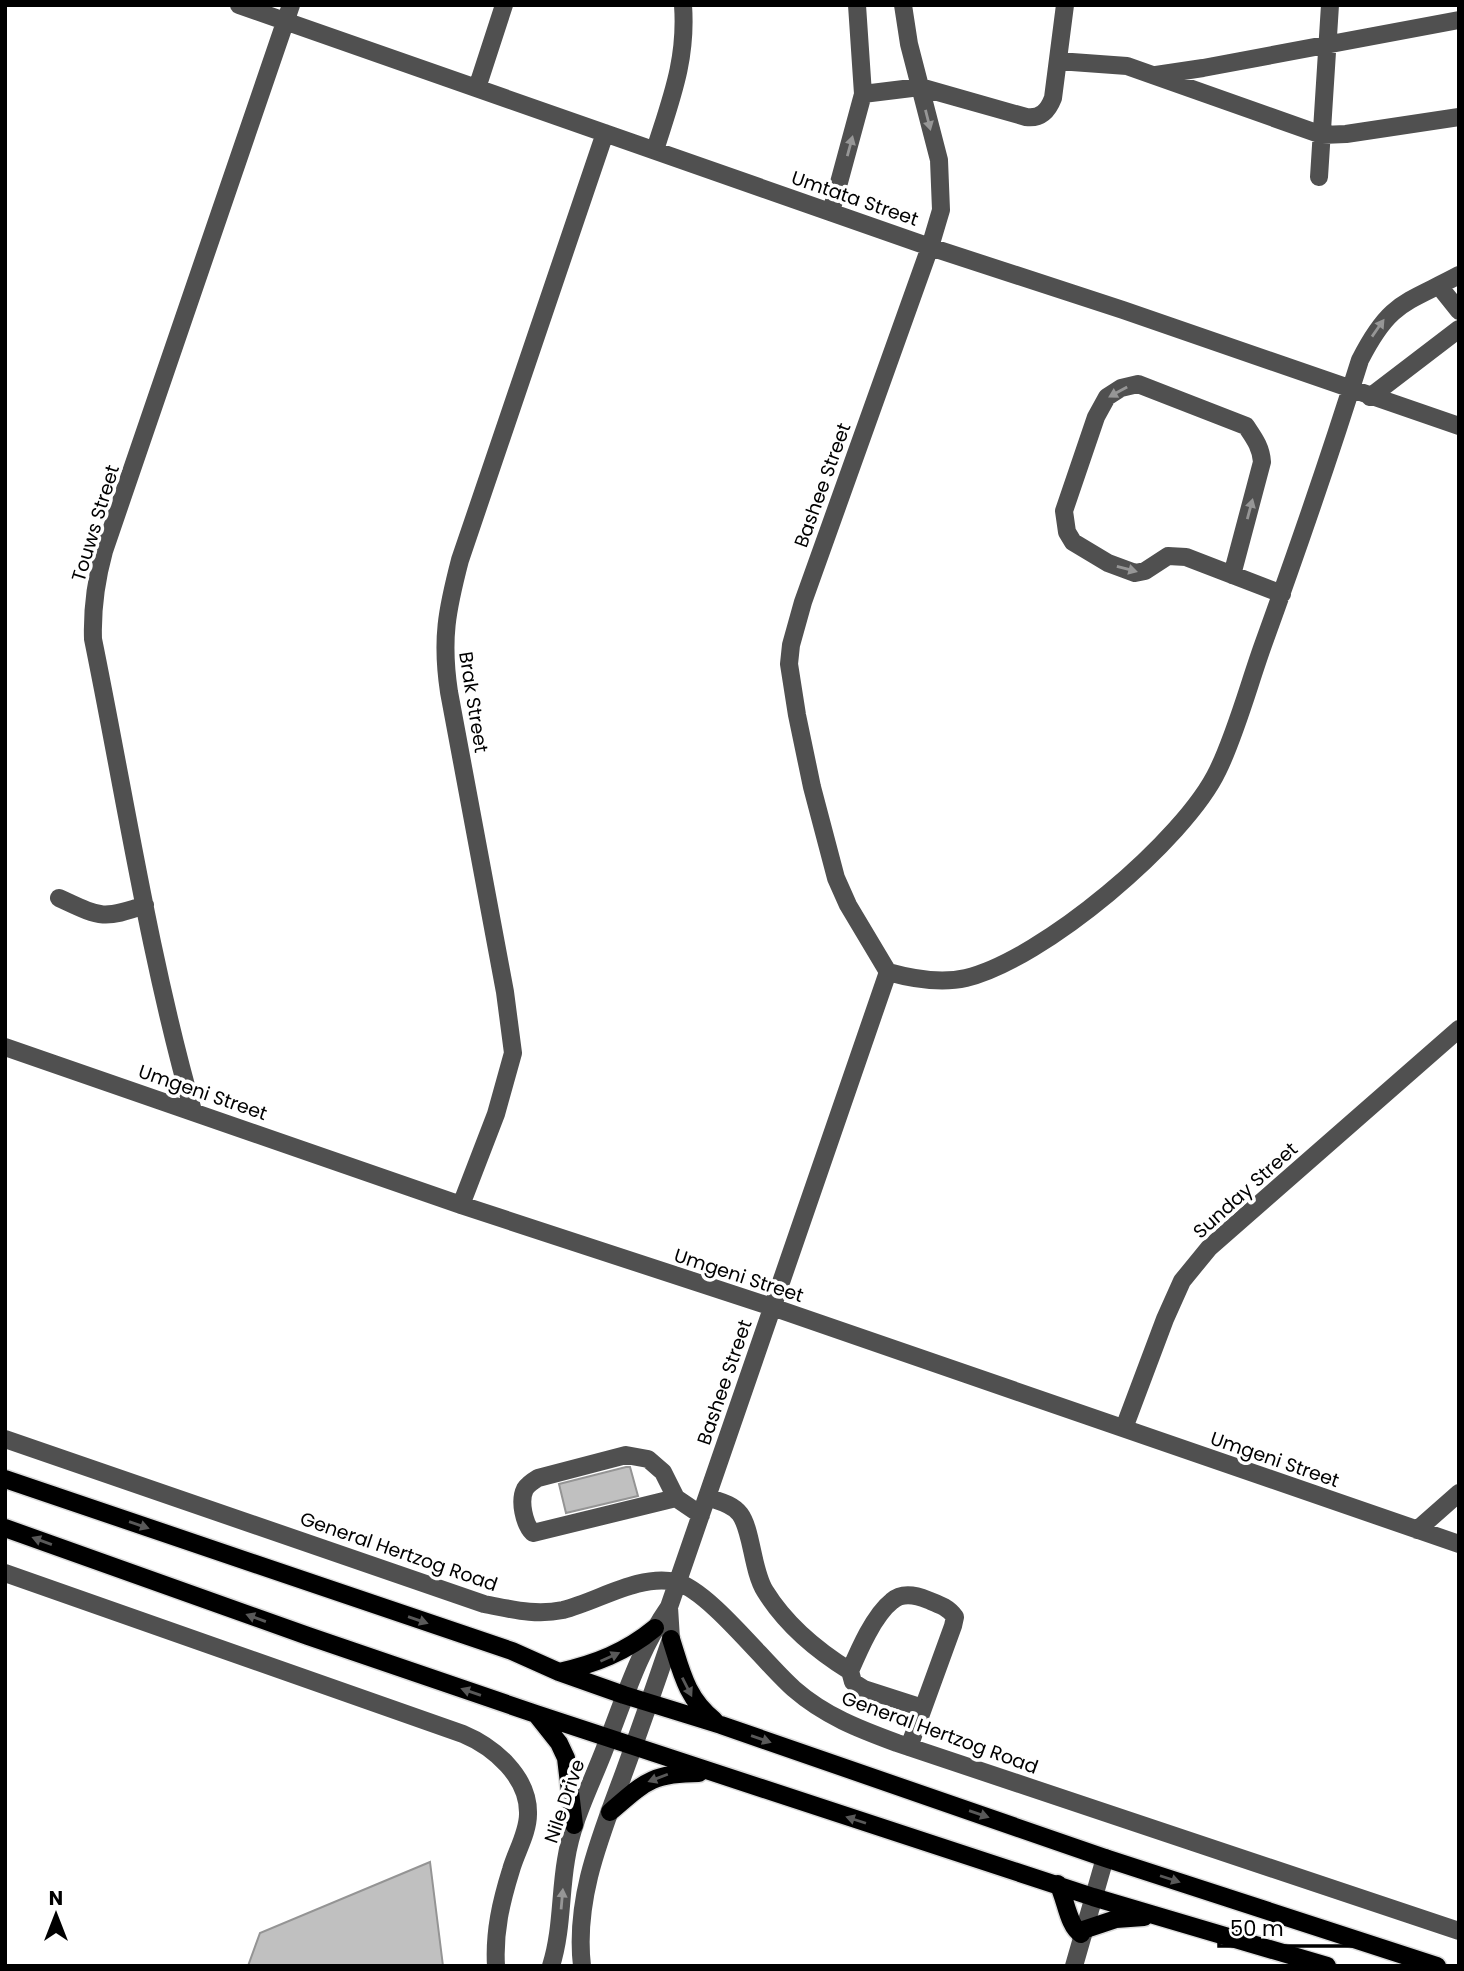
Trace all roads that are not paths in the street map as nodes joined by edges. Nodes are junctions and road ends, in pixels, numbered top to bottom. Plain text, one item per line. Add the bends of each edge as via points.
1 (239, 5) edge
2 (504, 5) edge
3 (683, 5) edge
4 (858, 5) edge
5 (904, 5) edge
6 (1065, 5) edge
7 (1330, 5) edge
8 (289, 13) edge
9 (1459, 20) edge
10 (1329, 44) junction
11 (1058, 61) junction
12 (1153, 75) junction
13 (920, 87) junction
14 (477, 88) junction
15 (863, 94) junction
16 (1459, 117) edge
17 (605, 133) junction
18 (1322, 135) junction
19 (655, 150) junction
20 (1319, 177) dead end
21 (831, 212) junction
22 (930, 247) junction
23 (1459, 275) edge
24 (1439, 286) junction
25 (1459, 310) edge
26 (1459, 329) edge
27 (1350, 390) junction
28 (1370, 397) junction
29 (1458, 425) edge
30 (1232, 575) junction
31 (1282, 594) junction
32 (59, 898) dead end
33 (145, 905) junction
34 (888, 972) junction
35 (1459, 1028) edge
36 (5, 1046) edge
37 (193, 1111) junction
38 (461, 1205) junction
39 (772, 1307) junction
40 (1124, 1428) junction
41 (5, 1439) edge
42 (5, 1479) edge
43 (1459, 1493) edge
44 (707, 1497) junction
45 (676, 1498) junction
46 (701, 1515) junction
47 (5, 1528) edge
48 (1417, 1531) junction
49 (1459, 1544) edge
50 (5, 1573) edge
51 (678, 1583) junction
52 (669, 1607) junction
53 (654, 1628) junction
54 (671, 1639) junction
55 (850, 1671) junction
56 (559, 1672) junction
57 (624, 1695) junction
58 (649, 1703) junction
59 (923, 1708) junction
60 (536, 1714) junction
61 (721, 1726) junction
62 (610, 1737) junction
63 (634, 1746) junction
64 (909, 1746) junction
65 (716, 1772) junction
66 (610, 1812) junction
67 (574, 1825) junction
68 (1105, 1858) junction
69 (1058, 1884) junction
70 (1093, 1897) junction
71 (1154, 1915) junction
72 (1459, 1931) edge
73 (1082, 1932) junction
74 (496, 1966) edge
75 (551, 1966) edge
76 (582, 1966) edge
77 (1074, 1966) edge
78 (1327, 1966) edge
79 (1437, 1966) edge

1 - 8 street, Umtata Street
2 - 14 street
3 - 19 street via 680,71
4 - 15 street
5 - 13 street, Bashee Street
6 - 11 street
7 - 10 street
8 - 14 street, Umtata Street
8 - 33 street, Touws Street via 97,576 93,639
9 - 10 street
10 - 12 street
10 - 18 street
11 - 12 street via 1127,66
11 - 13 street via 1053,98 1038,117
12 - 18 street
13 - 15 street
13 -> 22 street, Bashee Street via 941,183 941,210
14 - 17 street, Umtata Street
21 -> 15 street
16 - 18 street
17 - 19 street, Umtata Street
17 - 38 street, Brak Street via 460,559 446,619 449,692 513,1053 496,1114
18 - 20 street
19 - 21 street, Umtata Street
21 - 22 street, Umtata Street
22 - 27 street, Umtata Street
22 - 34 street, Bashee Street via 803,602 789,664 811,787 836,878
23 - 24 street
24 - 25 street
27 -> 24 street via 1360,360 1385,318 1412,297
26 - 28 street
27 - 28 street, Umtata Street
27 - 31 street
28 - 29 street, Umtata Street
30 -> 30 street via 1262,462 1255,440 1245,426 1138,384 1107,397 1064,511 1073,542 1135,573 1162,559 1185,557
30 - 31 street
31 - 34 street via 1219,769 1168,837 1087,910 1001,966 948,980
32 - 33 street via 108,917
33 - 37 street, Touws Street
34 - 39 street, Bashee Street
35 - 40 street, Sunday Street via 1209,1248 1182,1281
36 - 37 street, Umgeni Street
37 - 38 street, Umgeni Street
38 - 39 street, Umgeni Street
39 - 40 street, Umgeni Street
39 - 44 street, Bashee Street
40 - 48 street, Umgeni Street
41 - 51 street, General Hertzog Road via 484,1604 516,1611 563,1610 638,1584
42 -> 56 main road via 512,1651
43 - 48 street
44 - 46 street, Bashee Street
44 - 55 street via 740,1514 763,1589 790,1624 825,1656
45 - 45 street via 663,1472 648,1459 626,1455 538,1478 524,1491 523,1500 533,1533
45 - 46 street
46 - 51 street, Bashee Street
60 -> 47 main road
48 - 49 street, Umgeni Street
50 - 74 street via 463,1734 490,1748 518,1779 528,1812 496,1925
51 - 52 street, Bashee Street
51 - 64 street, General Hertzog Road via 719,1612 783,1679 818,1708 842,1722
52 - 53 street, Bashee Street
52 - 54 street, Bashee Street
56 -> 53 main road via 614,1655
53 - 57 street, Bashee Street
54 - 58 street, Bashee Street
54 -> 61 main road via 690,1693
55 - 59 street via 853,1682 864,1689
55 - 59 street via 893,1599 918,1595 950,1610 955,1617 953,1626
56 - 57 main road
57 - 58 main road
57 - 62 street, Nile Drive
58 - 61 main road
58 - 63 street
59 - 64 street
60 - 62 main road
60 - 67 main road via 566,1758
61 -> 68 main road
62 - 63 main road
62 - 67 street, Nile Drive
63 - 65 main road
63 - 66 street
64 - 72 street, General Hertzog Road
65 -> 66 main road via 658,1776
69 -> 65 main road
66 - 76 street via 586,1889
75 -> 67 street, Nile Drive
68 - 70 street
68 -> 79 main road
69 - 70 main road
69 - 73 main road via 1073,1926
70 - 71 main road
70 - 73 street
71 - 73 main road via 1116,1919
71 - 78 main road
73 - 77 street

